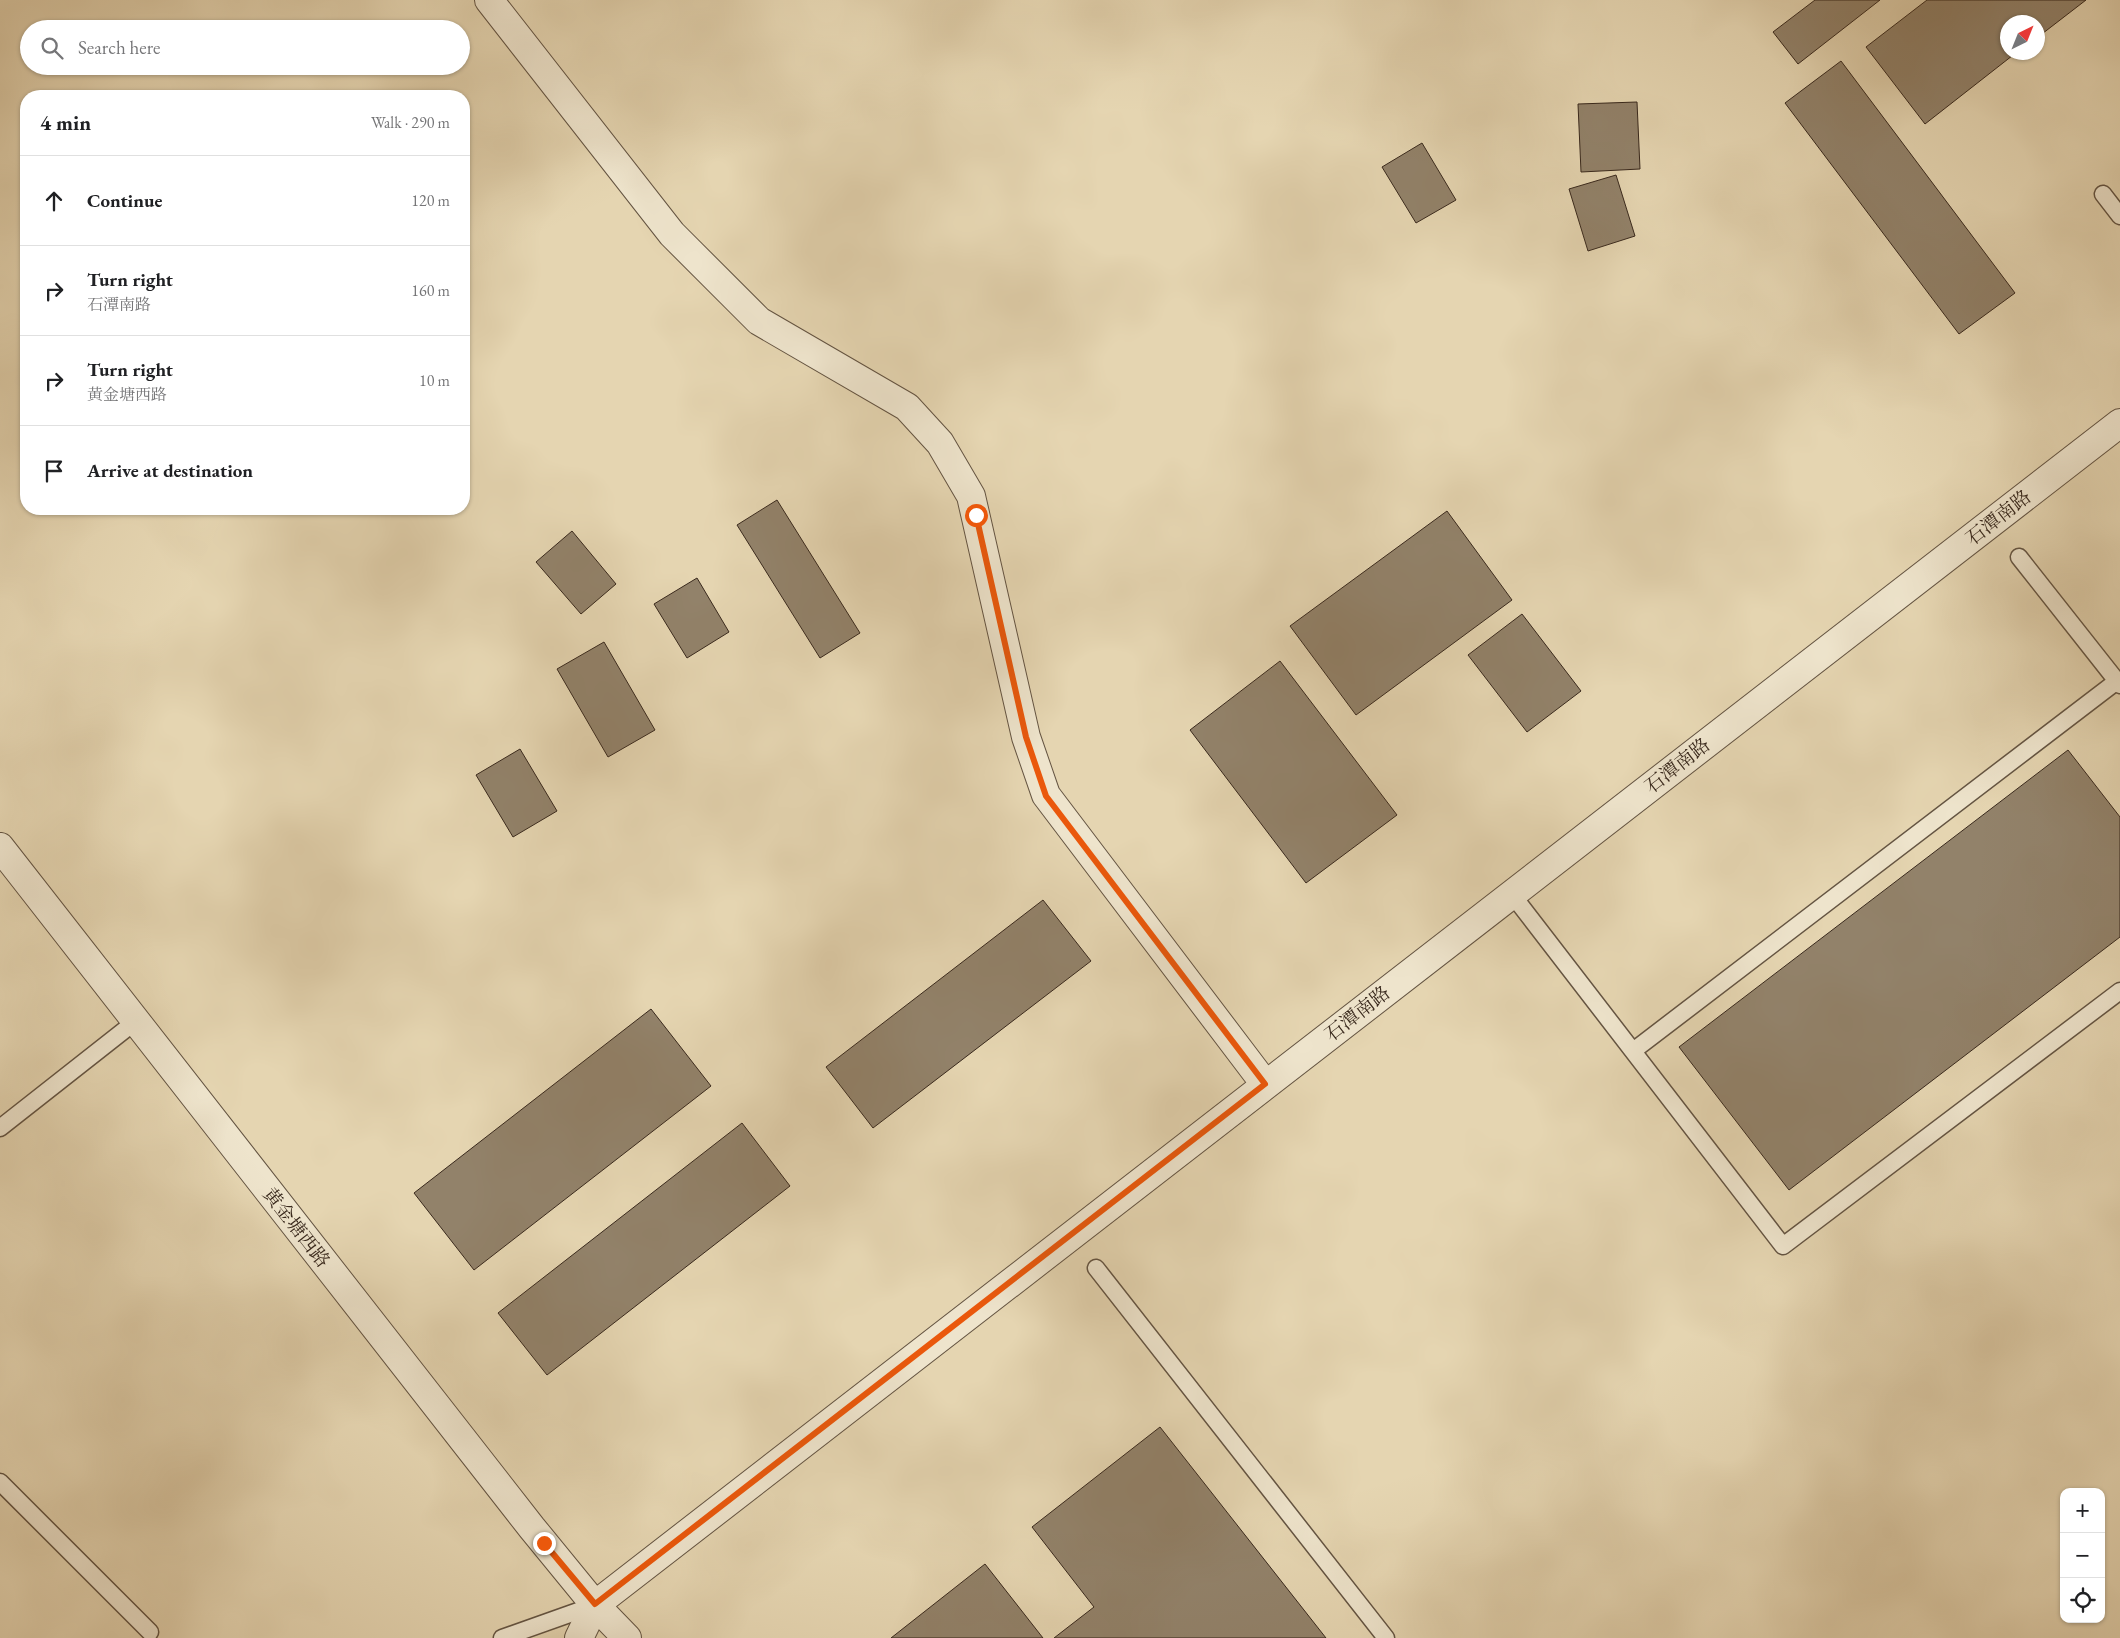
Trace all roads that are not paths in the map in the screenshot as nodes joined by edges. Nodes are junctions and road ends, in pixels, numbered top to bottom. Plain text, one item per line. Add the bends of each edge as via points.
1 (489, 0) edge
2 (2103, 194) dead end
3 (2120, 216) edge
4 (2120, 423) edge
5 (2018, 557) dead end
6 (2118, 683) edge
7 (0, 847) edge
8 (1512, 893) junction
9 (2120, 990) edge
10 (136, 1021) junction
11 (1633, 1052) junction
12 (1265, 1084) junction
13 (0, 1128) edge
14 (1096, 1268) dead end
15 (0, 1482) edge
16 (595, 1604) junction
17 (150, 1632) dead end
18 (502, 1638) edge
19 (579, 1638) edge
20 (627, 1638) edge
21 (1386, 1638) edge

1 - 12 street via 672,234 759,321 907,408 940,443 971,496 1026,737 1046,796
2 - 3 lane
4 - 8 street, 石潭南路
5 - 6 lane
6 - 11 lane
7 - 10 street, 黄金塘西路
8 - 11 lane
8 - 12 street, 石潭南路
9 - 11 lane via 1783,1246
10 - 13 lane
10 - 16 street, 黄金塘西路
12 - 16 street, 石潭南路
14 - 21 lane
15 - 17 lane
16 - 18 lane
16 - 19 street
16 - 20 street, 黄金塘西路

